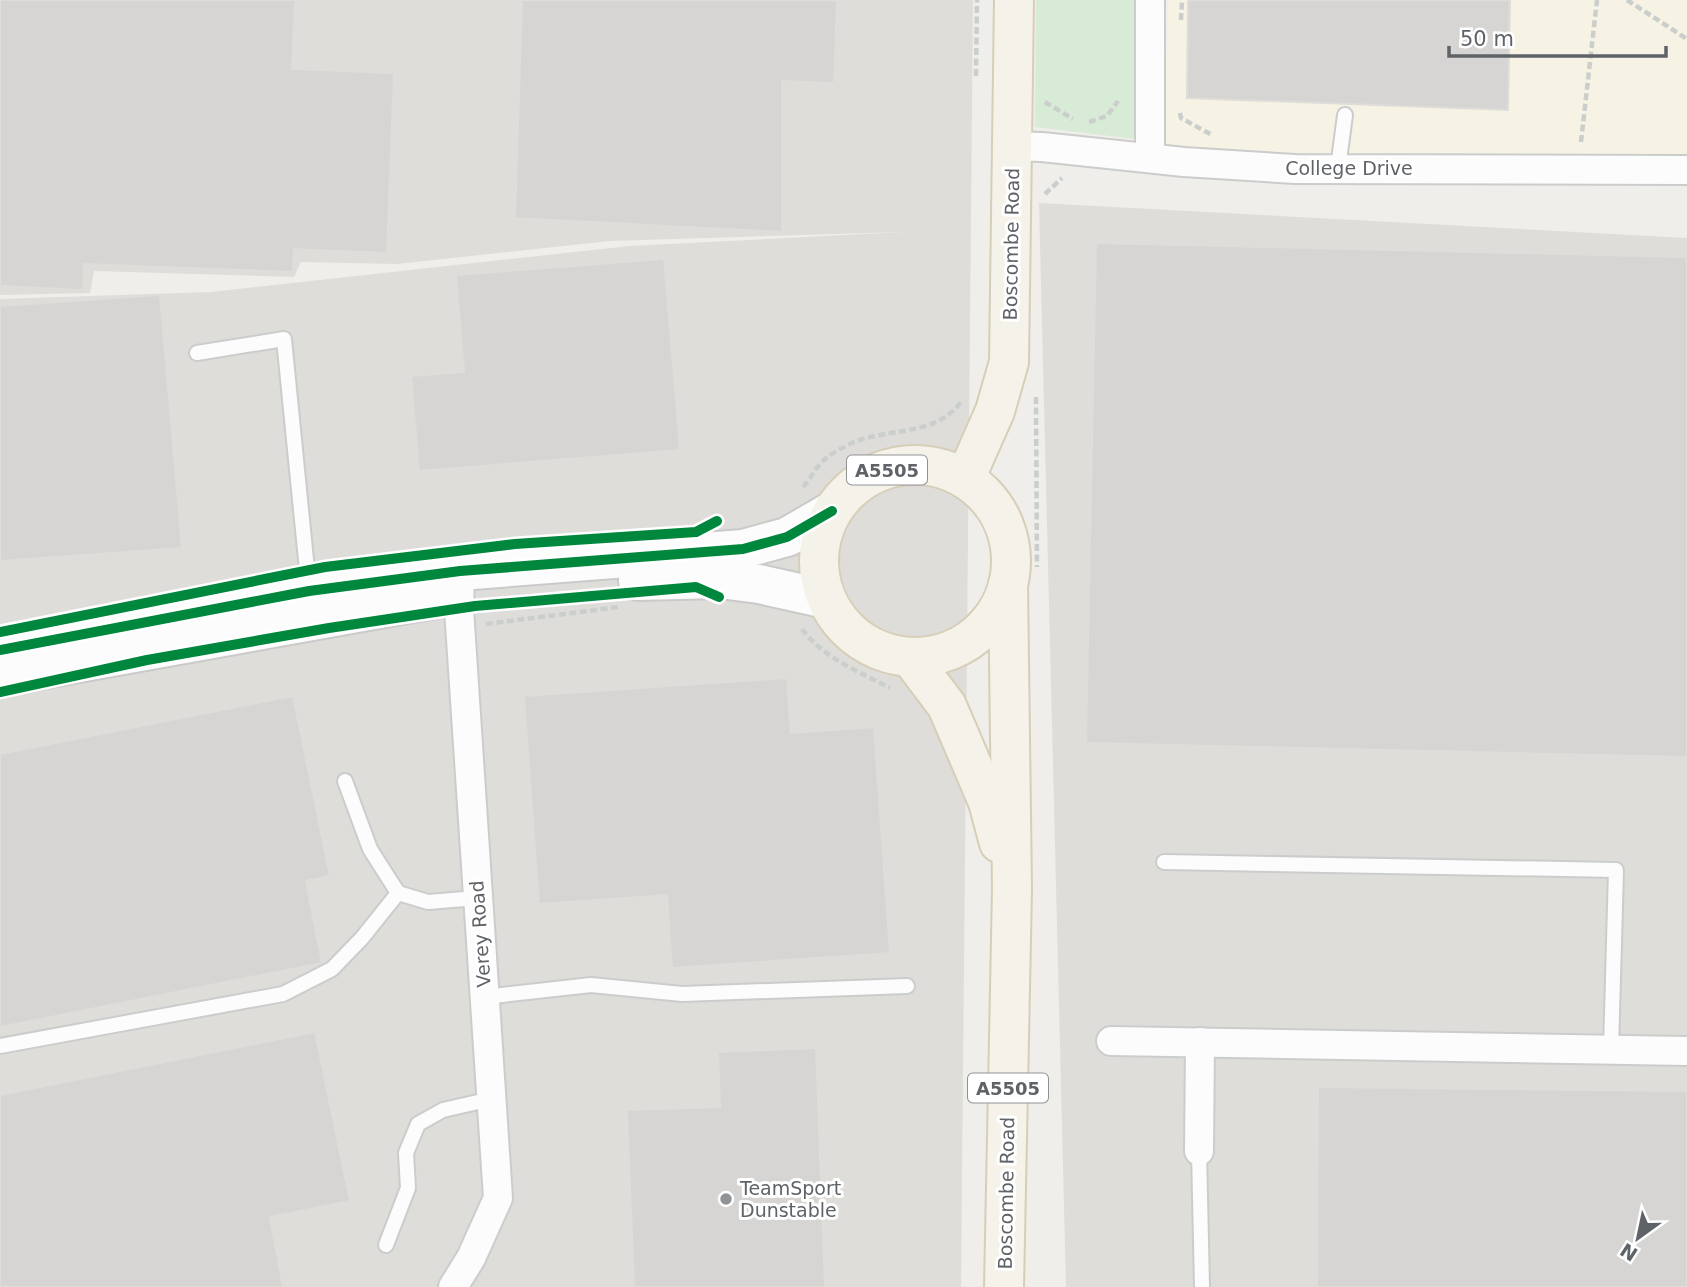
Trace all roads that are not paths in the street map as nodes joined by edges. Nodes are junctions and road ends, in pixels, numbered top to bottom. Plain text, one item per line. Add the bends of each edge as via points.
1 (1014, 0) edge
2 (1150, 0) edge
3 (1345, 115) dead end
4 (1012, 146) junction
5 (1150, 157) junction
6 (1338, 169) junction
7 (1687, 170) edge
8 (197, 353) dead end
9 (965, 479) junction
10 (832, 511) junction
11 (459, 583) junction
12 (1008, 584) junction
13 (309, 591) junction
14 (826, 599) junction
15 (0, 650) edge
16 (903, 674) junction
17 (0, 677) edge
18 (345, 780) dead end
19 (1164, 862) dead end
20 (1012, 889) junction
21 (398, 893) junction
22 (477, 898) junction
23 (907, 986) dead end
24 (484, 997) junction
25 (1111, 1041) dead end
26 (1200, 1042) junction
27 (0, 1046) edge
28 (1611, 1049) junction
29 (1687, 1051) edge
30 (491, 1099) junction
31 (1199, 1151) joint
32 (386, 1245) dead end
33 (453, 1287) edge
34 (1004, 1287) edge
35 (1202, 1287) edge

1 - 4 main road, Boscombe Road
2 - 5 street
3 - 6 lane
4 - 5 street, College Drive
4 - 9 main road, Boscombe Road via 1009,362 995,411
5 - 6 street, College Drive
6 - 7 street, College Drive
8 - 13 lane via 284,339
9 - 10 main road, A5505 via 937,467 906,465 877,472 852,488
9 - 12 main road, A5505 via 988,498 1004,524 1011,554
10 - 11 street via 787,537 743,549
10 - 14 main road, A5505 via 821,539 818,569
11 - 13 street
11 - 14 street via 720,579
11 - 17 street
11 - 22 street, Verey Road
12 - 16 main road, A5505 via 995,614 972,639
12 - 20 main road, Boscombe Road / A5505
13 - 15 street
14 - 16 main road, A5505 via 846,628
16 - 20 main road, Boscombe Road / A5505 via 947,706 988,802
18 - 21 lane via 370,849
19 - 28 lane via 1616,870
20 - 34 main road, Boscombe Road / A5505
21 - 22 lane via 428,902
21 - 27 lane via 332,969 283,994
22 - 24 street, Verey Road
23 - 24 lane via 682,994 591,985
24 - 30 street, Verey Road
25 - 26 street
26 - 28 street
26 - 31 street
28 - 29 street
30 - 32 lane via 443,1110 418,1124 406,1153 408,1188
30 - 33 street, Verey Road via 498,1198
31 - 35 lane

